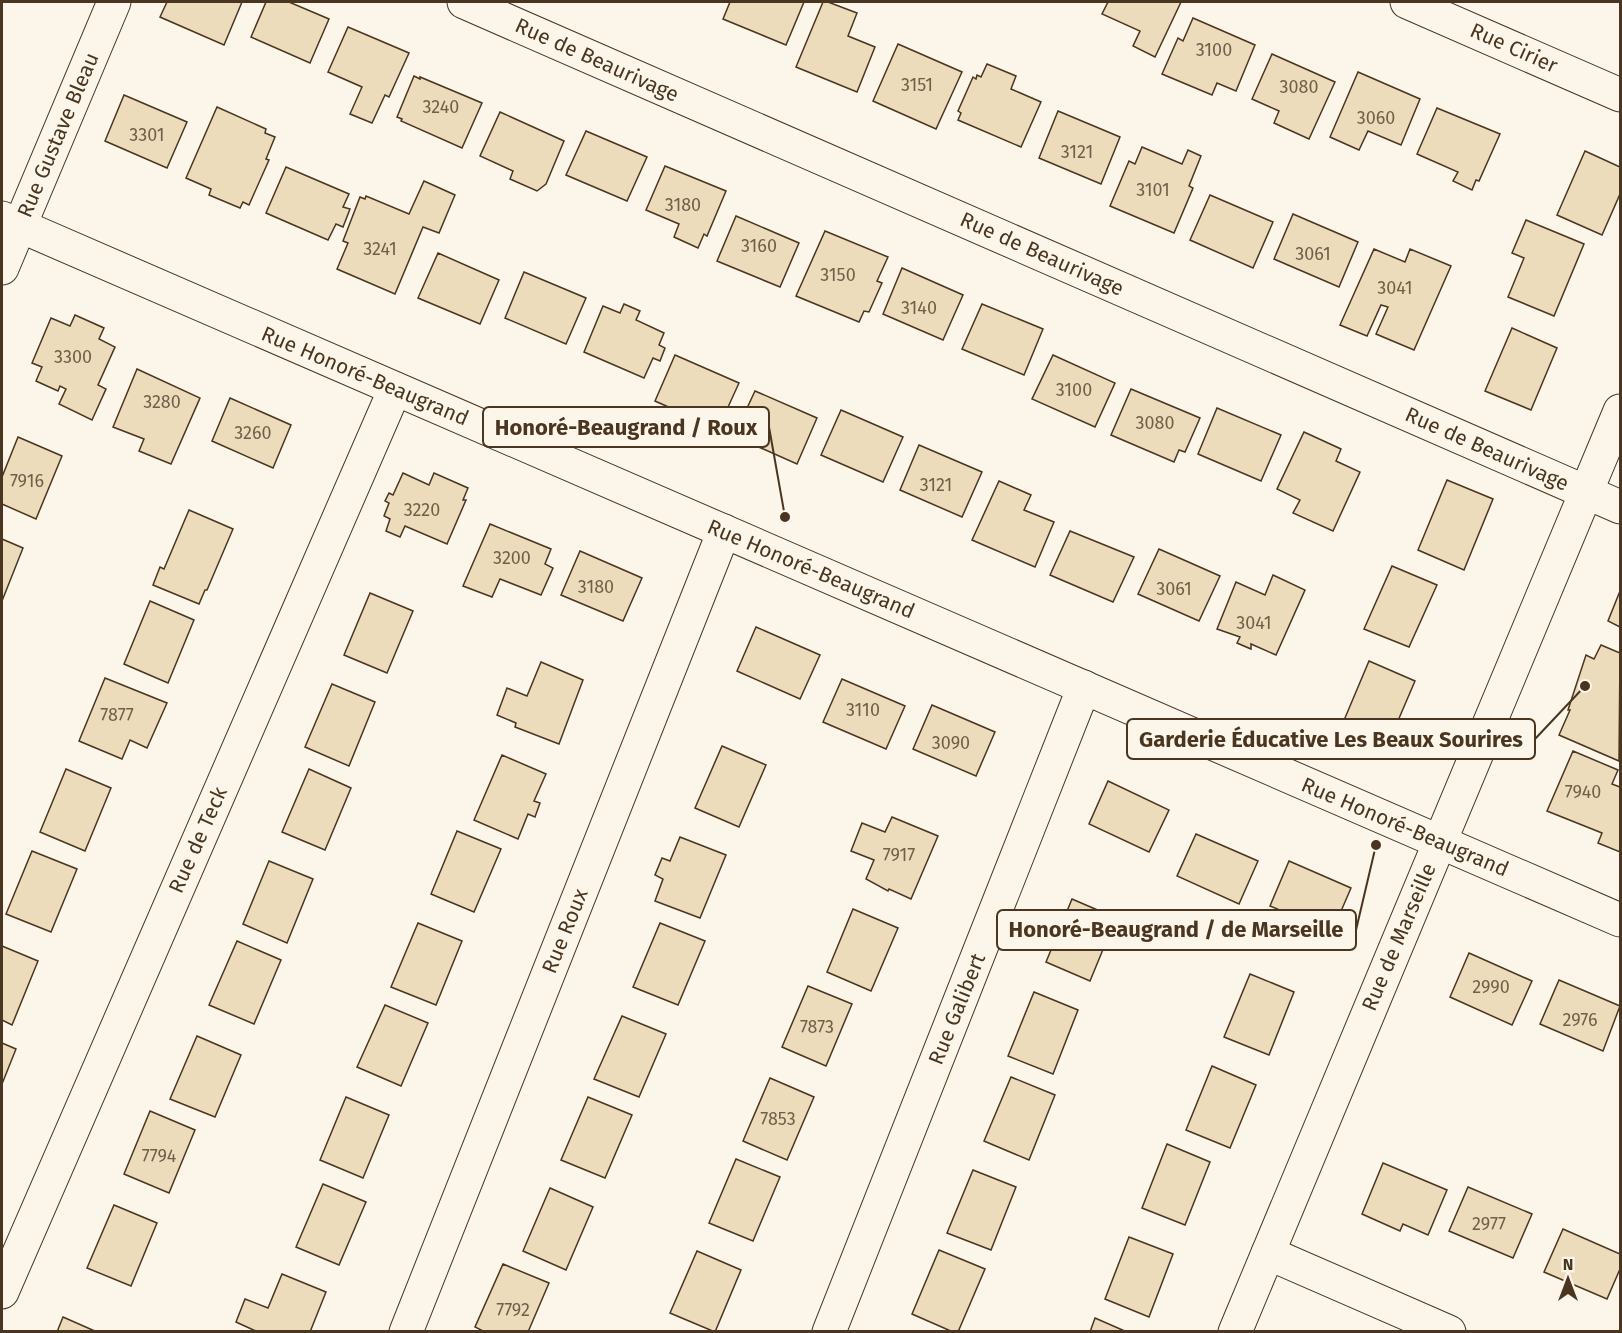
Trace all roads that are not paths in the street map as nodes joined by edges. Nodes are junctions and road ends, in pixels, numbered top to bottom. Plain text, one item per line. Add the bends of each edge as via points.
1 (114, 2) edge
2 (464, 2) edge
3 (1407, 2) edge
4 (1620, 95) edge
5 (10, 222) edge
6 (2, 268) edge
7 (395, 389) junction
8 (1620, 411) edge
9 (1587, 492) junction
10 (1620, 507) edge
11 (724, 531) junction
12 (1084, 687) junction
13 (1439, 842) junction
14 (1620, 920) edge
15 (1268, 1253) junction
16 (2, 1292) edge
17 (406, 1332) edge
18 (829, 1332) edge
19 (1235, 1332) edge
20 (1449, 1332) edge

1 - 5 street, Rue Gustave Bleau
2 - 9 street, Rue de Beaurivage
3 - 4 street, Rue Cirier
5 - 6 street, Rue Gustave Bleau
5 - 7 street, Rue Honoré-Beaugrand
7 - 11 street, Rue Honoré-Beaugrand
7 - 16 street, Rue de Teck
8 - 9 street, Rue de Marseille
9 - 10 street, Rue de Beaurivage
9 - 13 street, Rue de Marseille
11 - 12 street, Rue Honoré-Beaugrand
11 - 17 street, Rue Roux
12 - 13 street, Rue Honoré-Beaugrand
12 - 18 street, Rue Galibert
13 - 14 street, Rue Honoré-Beaugrand
13 - 15 street, Rue de Marseille
15 - 19 street, Rue de Marseille
15 - 20 street

